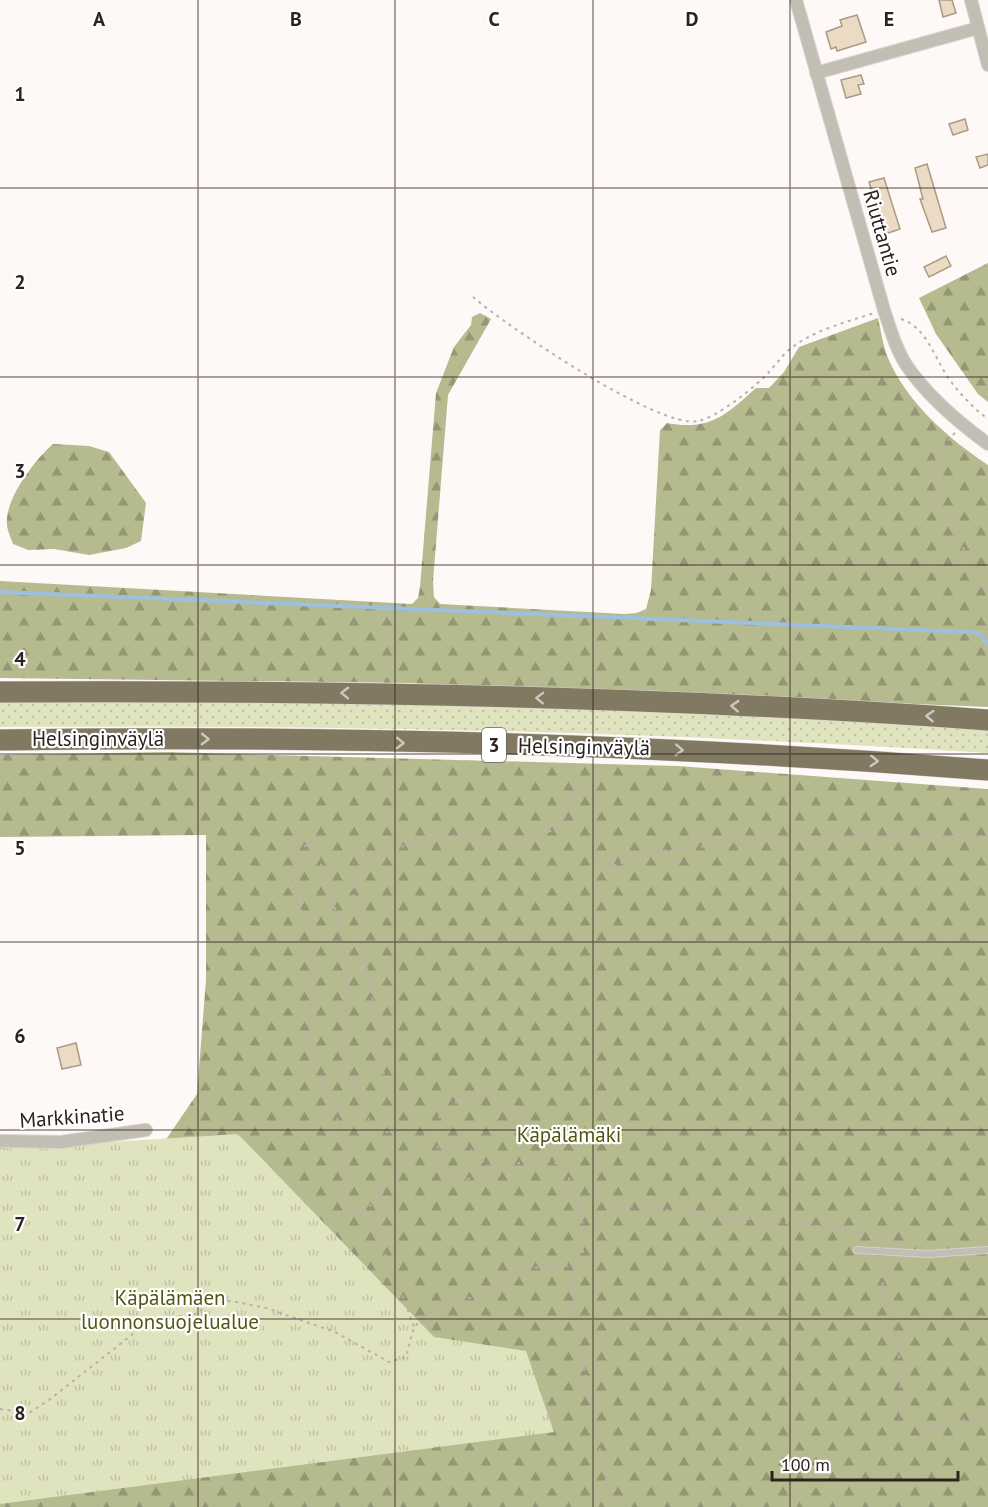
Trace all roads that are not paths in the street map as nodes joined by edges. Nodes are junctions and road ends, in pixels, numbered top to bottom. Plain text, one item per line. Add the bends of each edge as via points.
1 (796, 0) edge
2 (970, 0) edge
3 (978, 28) junction
4 (988, 65) edge
5 (816, 72) junction
6 (988, 444) edge
7 (0, 692) edge
8 (988, 720) edge
9 (0, 740) edge
10 (988, 770) edge
11 (146, 1130) dead end
12 (0, 1141) edge
13 (857, 1250) dead end
14 (988, 1250) edge

1 - 5 street, Riuttantie
2 - 3 street
3 - 4 street
3 - 5 street
5 - 6 street, Riuttantie via 886,315 906,365 962,424
8 -> 7 highway, 3 via 459,695
9 -> 10 highway, Helsinginväylä / 3 via 170,738 676,749
11 - 12 street, Markkinatie via 61,1142
13 - 14 lane

